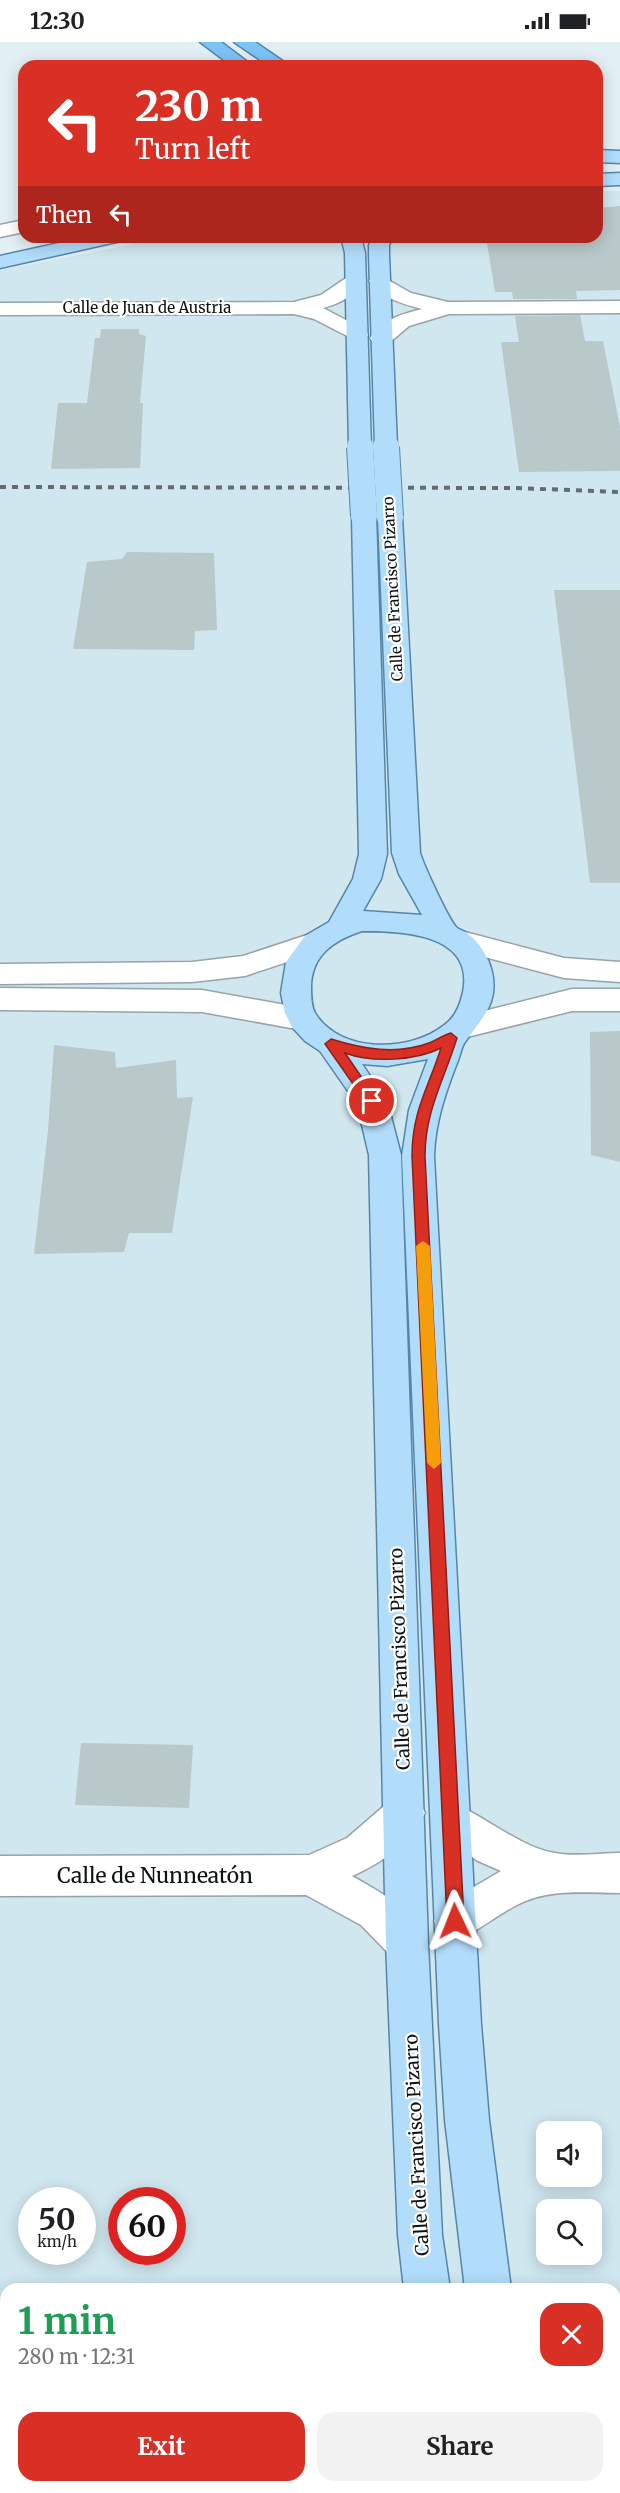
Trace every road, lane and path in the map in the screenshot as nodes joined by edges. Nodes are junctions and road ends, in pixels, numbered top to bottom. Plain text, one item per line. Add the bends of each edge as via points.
1 (209, 42) edge
2 (243, 42) edge
3 (235, 60) edge
4 (272, 60) edge
5 (603, 156) edge
6 (620, 157) edge
7 (603, 166) edge
8 (620, 166) edge
9 (620, 179) edge
10 (603, 180) edge
11 (18, 227) edge
12 (0, 231) edge
13 (18, 235) edge
14 (0, 239) edge
15 (30, 243) edge
16 (87, 243) edge
17 (352, 243) edge
18 (380, 243) edge
19 (0, 250) edge
20 (0, 262) edge
21 (356, 280) junction
22 (379, 280) junction
23 (620, 307) edge
24 (294, 308) junction
25 (448, 308) junction
26 (0, 309) edge
27 (357, 335) junction
28 (381, 338) junction
29 (340, 927) junction
30 (450, 936) junction
31 (312, 943) junction
32 (620, 972) edge
33 (0, 974) edge
34 (0, 999) edge
35 (620, 1000) edge
36 (302, 1019) junction
37 (457, 1032) junction
38 (331, 1044) junction
39 (405, 1813) junction
40 (451, 1821) junction
41 (553, 1873) junction
42 (620, 1873) edge
43 (310, 1875) junction
44 (0, 1876) edge
45 (455, 1921) junction
46 (407, 1943) junction
47 (426, 2283) edge
48 (487, 2283) edge

1 - 3 highway
2 - 4 highway
5 - 6 main road
7 - 8 main road
9 - 10 main road
11 - 12 street
13 - 14 main road
15 - 19 main road
16 - 20 main road
17 - 21 main road, Calle de Francisco Pizarro
18 - 22 main road, Calle de Francisco Pizarro
21 - 24 street via 339,296 321,304
21 - 27 main road, Calle de Francisco Pizarro
22 - 25 street via 404,298
22 - 28 main road, Calle de Francisco Pizarro
23 - 25 street
24 - 26 street, Calle de Juan de Austria
24 - 27 street via 321,314
25 - 28 street via 401,321
27 - 29 main road, Calle de Francisco Pizarro, bridge via 373,854 367,879
28 - 30 main road, Calle de Francisco Pizarro, bridge via 406,853 416,884
29 - 30 main road via 362,921 390,921 415,924
29 - 31 main road
30 - 32 street via 564,968
30 - 37 main road via 469,953 479,984 476,1006
31 - 33 street via 245,966 192,972
31 - 36 main road via 295,976
34 - 36 street via 202,1001
35 - 37 street via 572,1000
36 - 38 main road
37 - 38 main road via 411,1053 355,1052
37 - 40 main road via 423,1110 418,1133
38 - 39 main road, Calle de Francisco Pizarro via 372,1101 385,1155
39 - 43 street, Calle de Nunneatón via 361,1852
39 - 46 main road, Calle de Francisco Pizarro
40 - 41 street via 492,1847
40 - 45 main road
41 - 42 street
41 - 45 street via 505,1889
43 - 44 street, Calle de Nunneatón
43 - 46 street, Calle de Nunneatón via 375,1911
45 - 48 main road via 467,2120
46 - 47 main road, Calle de Francisco Pizarro

